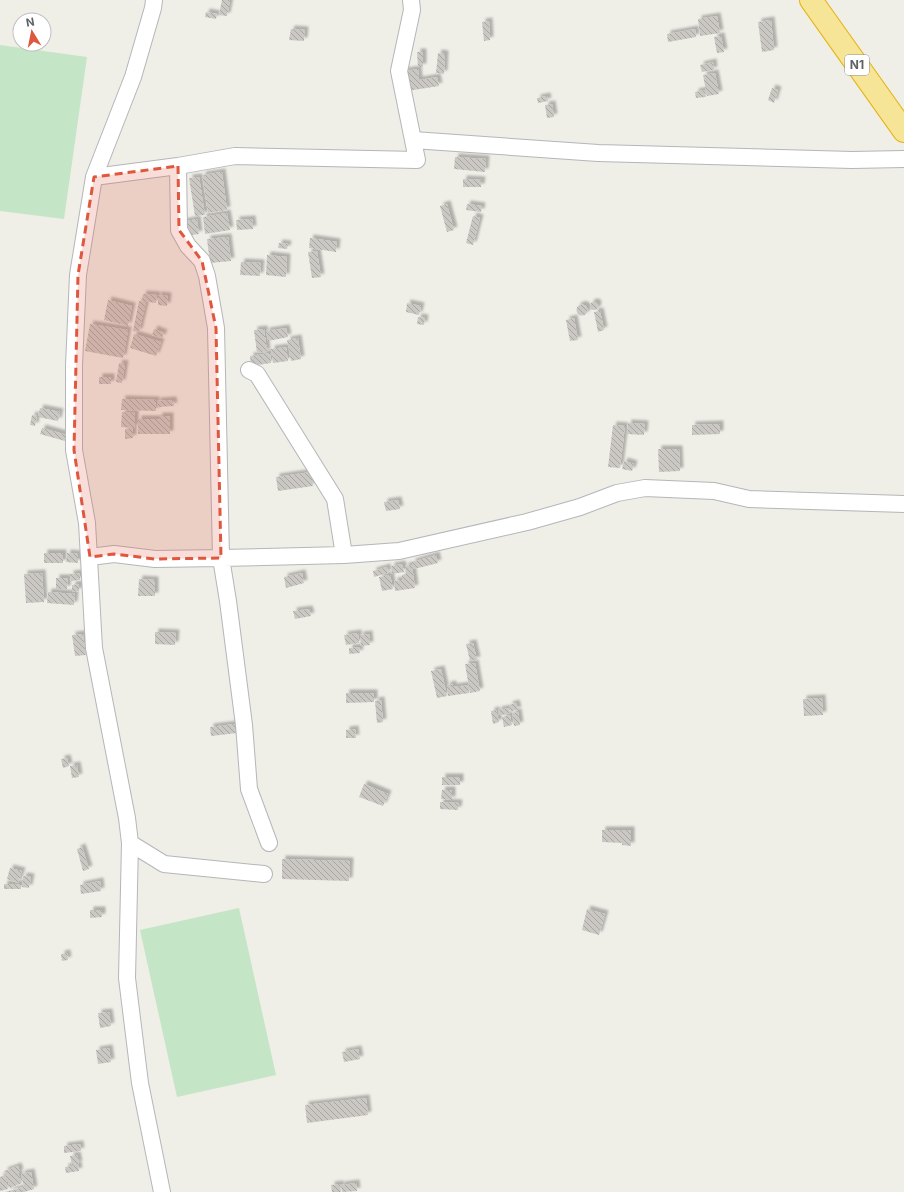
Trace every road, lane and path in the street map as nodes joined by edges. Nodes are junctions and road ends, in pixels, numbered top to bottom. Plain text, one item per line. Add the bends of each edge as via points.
1 (154, 0) edge
2 (411, 0) edge
3 (811, 0) edge
4 (904, 131) edge
5 (413, 140) junction
6 (904, 159) edge
7 (178, 166) junction
8 (94, 177) junction
9 (249, 370) dead end
10 (904, 504) edge
11 (344, 555) junction
12 (90, 558) junction
13 (221, 558) junction
14 (130, 843) junction
15 (269, 843) dead end
16 (264, 874) dead end
17 (162, 1192) edge

1 - 8 street via 133,77
2 - 5 street via 412,10 399,71
3 - 4 highway, N1
5 - 6 street via 598,153 844,160
5 - 7 street via 417,160 236,156
7 - 8 street
7 - 13 street via 179,230 188,246 202,261 216,328
8 - 12 street via 78,275 74,365 74,450 87,523
9 - 11 street via 257,374 335,499
10 - 11 street via 749,499 714,491 645,488 617,493 527,522 399,551
11 - 13 street
12 - 13 street via 114,554 155,559
12 - 14 street via 94,648
13 - 15 street via 244,725 249,789
14 - 16 street via 164,864
14 - 17 street via 127,978 140,1083

